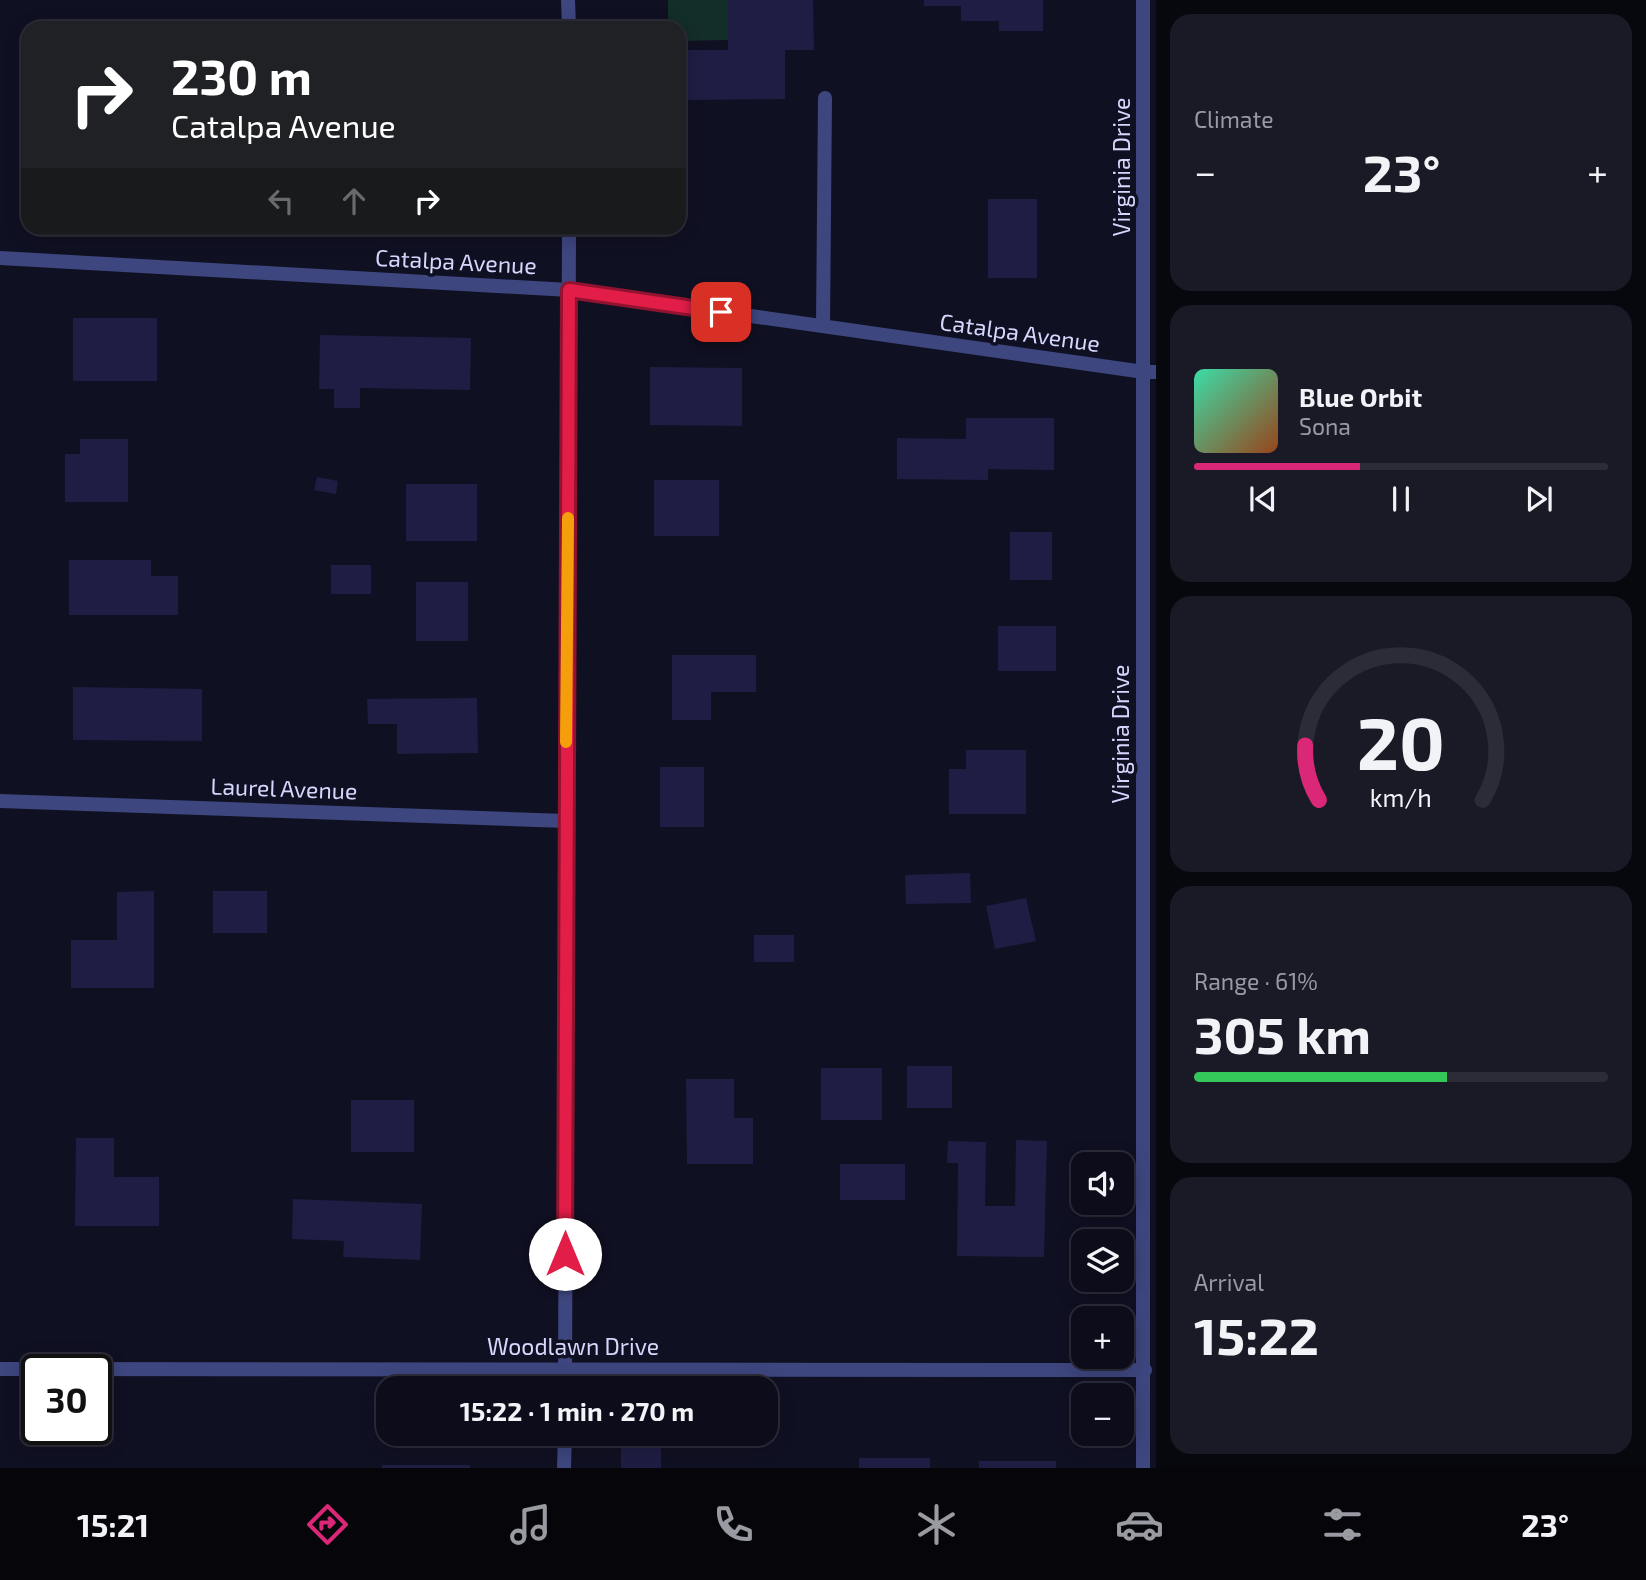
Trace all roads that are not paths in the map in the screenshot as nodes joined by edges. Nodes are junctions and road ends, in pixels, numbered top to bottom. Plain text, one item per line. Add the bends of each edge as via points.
1 (568, 0) edge
2 (1143, 0) edge
3 (569, 21) edge
4 (825, 98) dead end
5 (569, 235) edge
6 (0, 258) edge
7 (569, 290) junction
8 (823, 326) junction
9 (1150, 372) edge
10 (0, 801) edge
11 (566, 821) junction
12 (0, 1368) edge
13 (565, 1368) junction
14 (1145, 1370) junction
15 (565, 1376) edge
16 (565, 1446) edge
17 (564, 1468) edge
18 (1143, 1468) edge

1 - 3 street
2 - 9 street, Virginia Drive
4 - 8 street
5 - 7 street
6 - 7 street, Catalpa Avenue
7 - 8 street, Catalpa Avenue
7 - 11 street
8 - 9 street, Catalpa Avenue
9 - 14 street, Virginia Drive via 1142,737
10 - 11 street, Laurel Avenue
11 - 13 street
12 - 13 street, Woodlawn Drive
13 - 14 street, Woodlawn Drive
13 - 15 street
14 - 18 street, Virginia Drive
16 - 17 street

